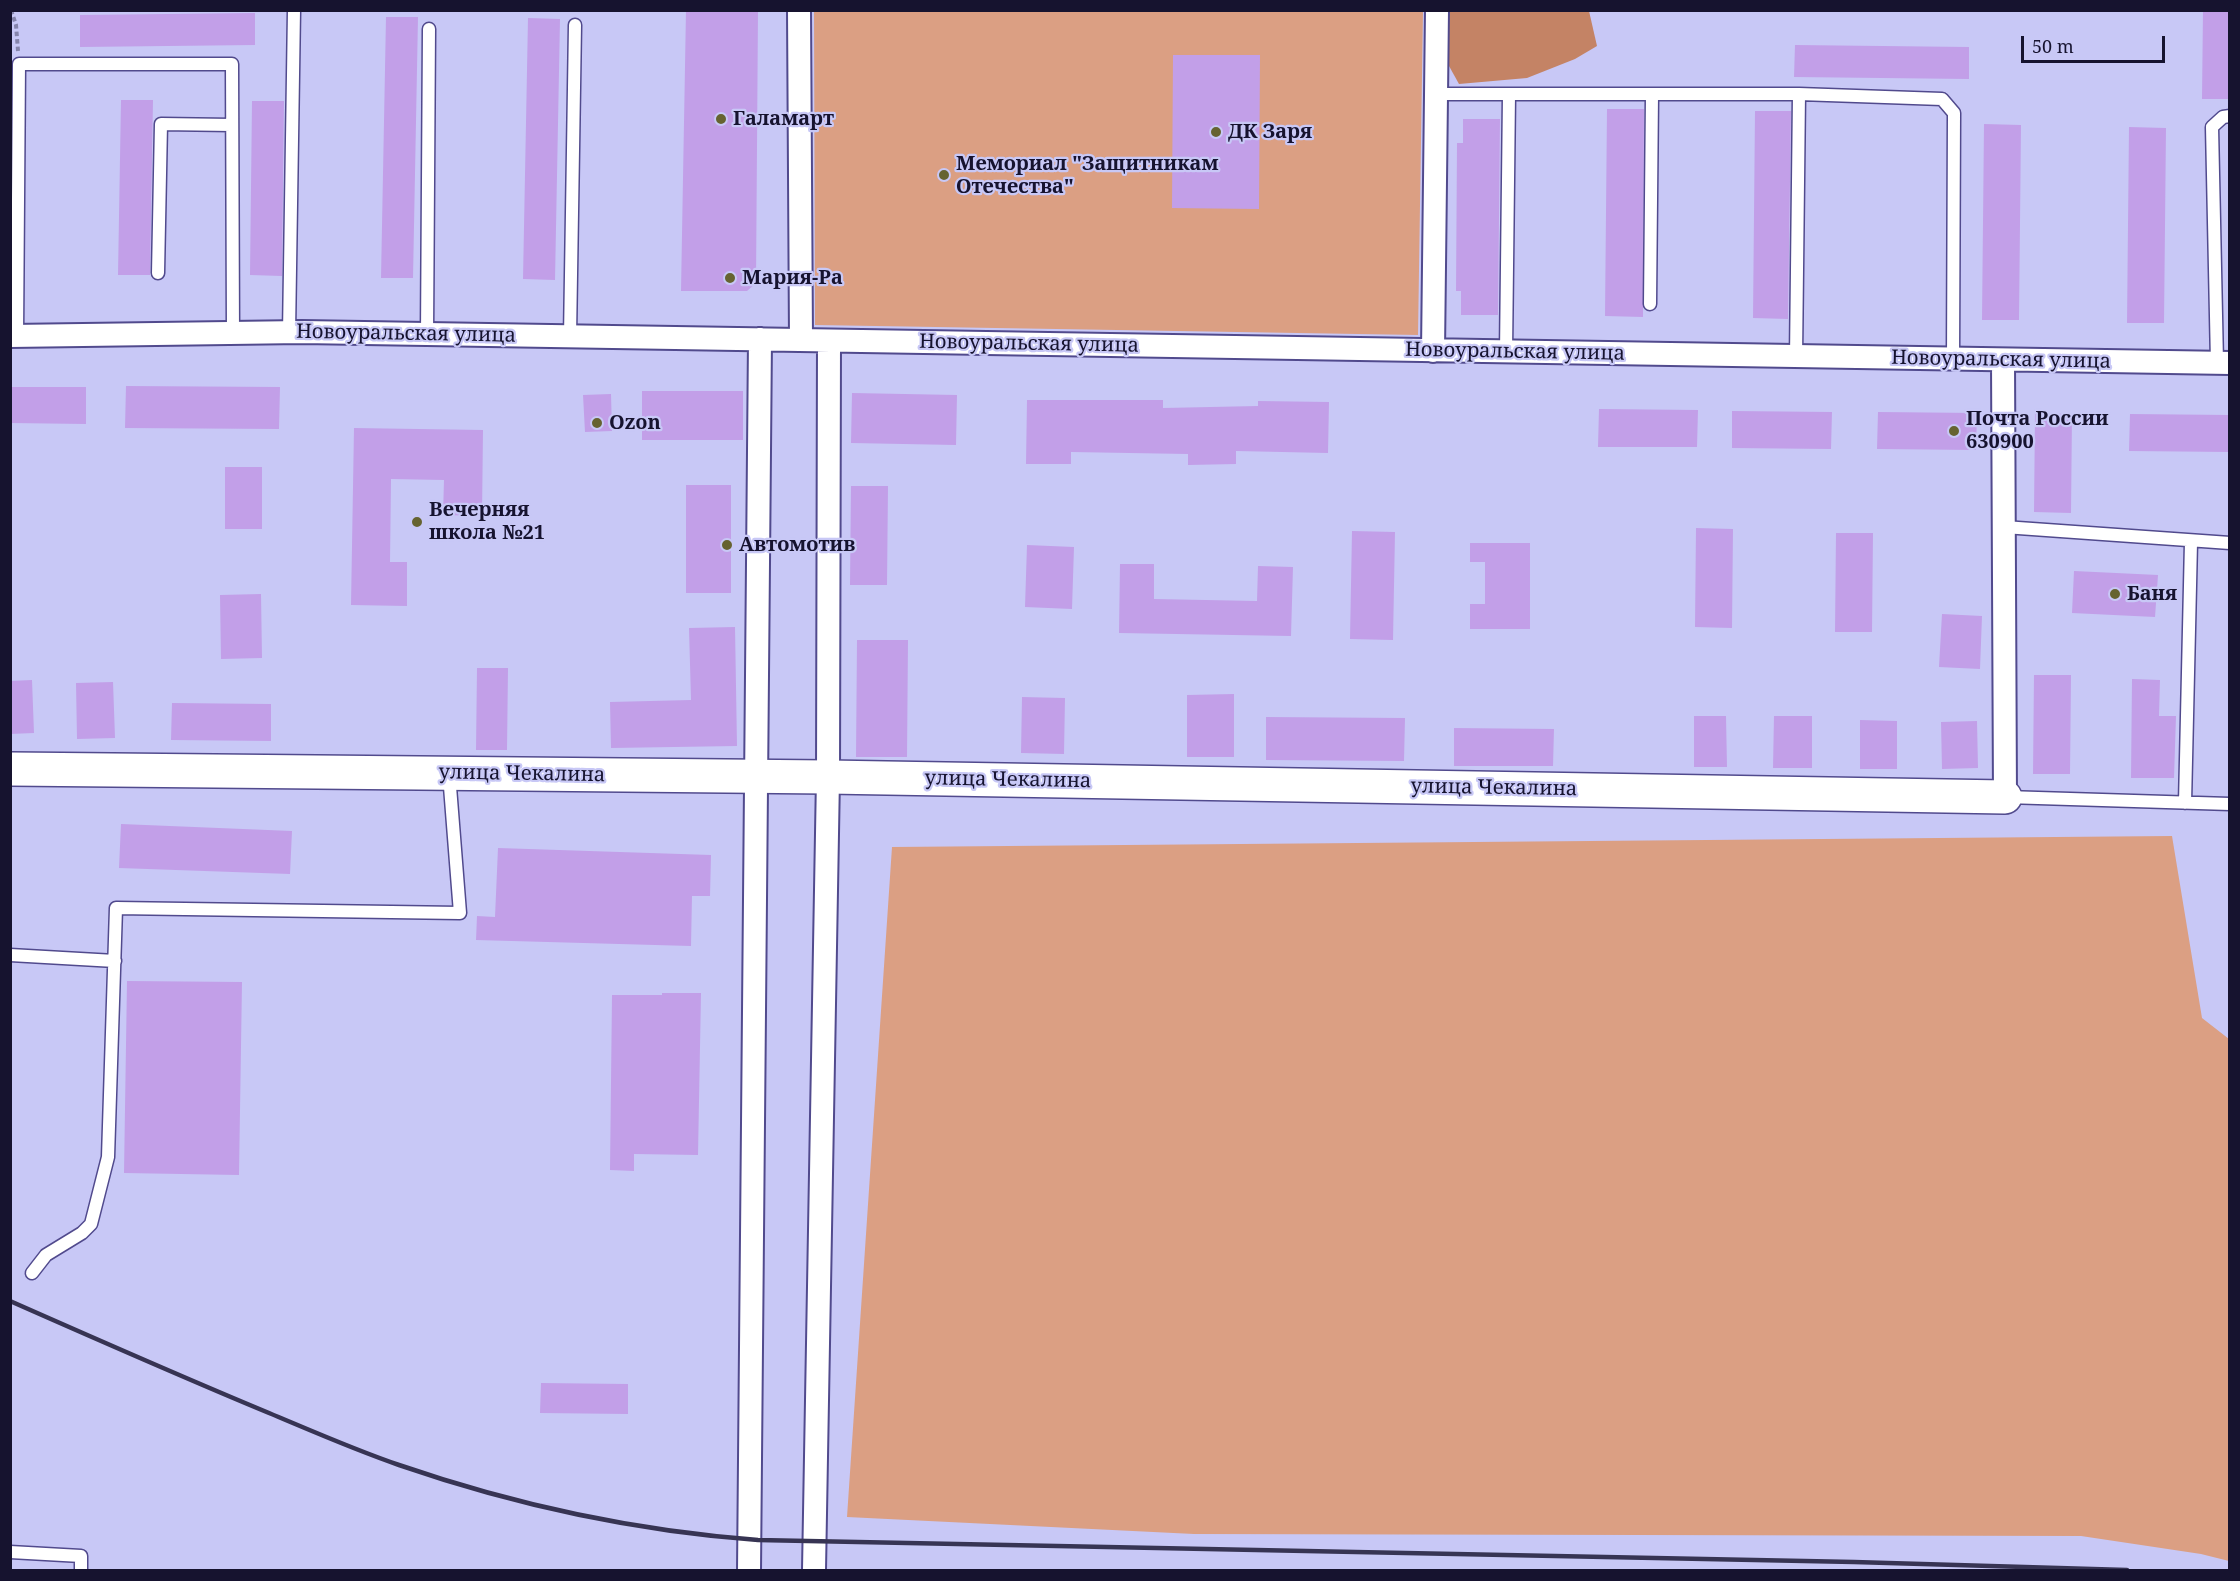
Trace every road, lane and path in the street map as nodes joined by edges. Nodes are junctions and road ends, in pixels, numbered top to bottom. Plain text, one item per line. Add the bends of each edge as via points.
1 (11, 10) edge
2 (294, 10) edge
3 (799, 10) edge
4 (1437, 10) edge
5 (575, 25) dead end
6 (429, 29) dead end
7 (19, 64) junction
8 (1436, 94) junction
9 (1799, 94) junction
10 (1509, 95) junction
11 (1652, 95) junction
12 (2229, 116) edge
13 (232, 124) junction
14 (158, 273) dead end
15 (1650, 304) dead end
16 (289, 333) junction
17 (427, 334) junction
18 (233, 335) junction
19 (14, 336) edge
20 (570, 336) junction
21 (760, 339) junction
22 (801, 340) junction
23 (829, 341) junction
24 (1433, 351) junction
25 (1506, 352) junction
26 (1796, 357) junction
27 (1953, 359) junction
28 (2003, 360) junction
29 (2223, 363) edge
30 (2004, 526) junction
31 (2191, 542) junction
32 (2229, 543) edge
33 (10, 769) edge
34 (449, 773) junction
35 (756, 776) junction
36 (828, 777) junction
37 (2005, 797) junction
38 (2185, 803) junction
39 (2229, 804) edge
40 (10, 955) edge
41 (115, 961) junction
42 (32, 1273) dead end
43 (10, 1552) edge
44 (81, 1570) edge
45 (749, 1570) edge
46 (814, 1570) edge

1 - 7 path
2 - 16 lane
3 - 22 street
4 - 8 street
5 - 20 lane
6 - 17 lane
7 - 13 lane via 232,64
7 - 19 lane
8 - 10 lane
8 - 24 street
9 - 11 lane
9 - 26 lane
9 - 27 lane via 1942,99 1954,113
10 - 11 lane
10 - 25 lane
11 - 15 lane
12 - 29 lane via 2212,127
13 - 14 lane via 161,124
13 - 18 lane
16 - 17 street, Новоуральская улица
16 - 18 street, Новоуральская улица
17 - 20 street, Новоуральская улица
18 - 19 street, Новоуральская улица
20 - 21 street, Новоуральская улица
21 - 22 street, Новоуральская улица
21 - 35 street
22 - 23 street, Новоуральская улица
23 - 24 street, Новоуральская улица
23 - 36 street
24 - 25 street, Новоуральская улица
25 - 26 street, Новоуральская улица
26 - 27 street, Новоуральская улица
27 - 28 street, Новоуральская улица
28 - 29 street, Новоуральская улица
28 - 30 street
30 - 31 lane
30 - 37 street
31 - 32 lane
31 - 38 lane
33 - 34 main road, улица Чекалина
34 - 35 main road, улица Чекалина
34 - 41 lane via 460,913 116,908
35 - 36 main road, улица Чекалина
35 - 45 street
36 - 37 main road, улица Чекалина
36 - 46 street
37 - 38 lane
38 - 39 lane
40 - 41 lane
41 - 42 lane via 108,1156 91,1224 46,1255
43 - 44 lane via 81,1556

